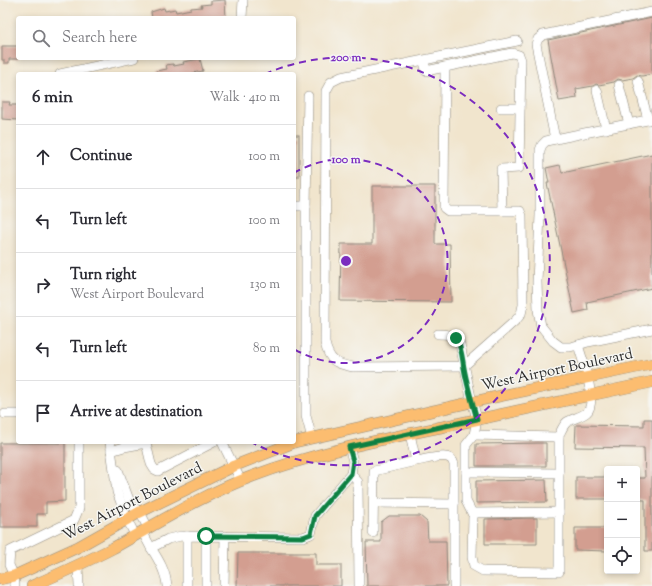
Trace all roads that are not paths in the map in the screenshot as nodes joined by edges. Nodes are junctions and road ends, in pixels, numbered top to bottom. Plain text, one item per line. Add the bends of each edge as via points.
1 (243, 0) edge
2 (652, 12) edge
3 (242, 16) edge
4 (517, 41) dead end
5 (125, 60) edge
6 (424, 61) junction
7 (445, 67) junction
8 (69, 72) edge
9 (638, 81) dead end
10 (619, 85) dead end
11 (597, 90) dead end
12 (308, 96) dead end
13 (501, 108) dead end
14 (520, 108) junction
15 (650, 119) edge
16 (629, 124) junction
17 (606, 129) junction
18 (555, 139) junction
19 (296, 206) edge
20 (306, 206) junction
21 (502, 211) junction
22 (652, 329) edge
23 (438, 334) dead end
24 (578, 345) junction
25 (652, 364) edge
26 (464, 366) junction
27 (588, 377) junction
28 (652, 382) edge
29 (591, 395) junction
30 (472, 402) junction
31 (5, 414) dead end
32 (16, 414) edge
33 (477, 419) junction
34 (410, 434) junction
35 (474, 435) junction
36 (559, 437) junction
37 (312, 438) junction
38 (296, 442) edge
39 (79, 444) edge
40 (137, 444) edge
41 (146, 444) edge
42 (210, 444) edge
43 (223, 444) edge
44 (290, 444) edge
45 (111, 446) edge
46 (349, 447) junction
47 (416, 461) junction
48 (234, 466) junction
49 (466, 472) junction
50 (559, 473) junction
51 (351, 474) junction
52 (241, 481) junction
53 (374, 503) junction
54 (454, 504) junction
55 (140, 512) junction
56 (559, 512) junction
57 (472, 513) junction
58 (127, 519) junction
59 (142, 531) junction
60 (373, 533) dead end
61 (187, 536) junction
62 (206, 536) junction
63 (225, 536) junction
64 (151, 548) junction
65 (78, 566) junction
66 (0, 579) edge
67 (14, 581) edge
68 (32, 586) edge
69 (79, 586) edge
70 (167, 586) edge
71 (187, 586) edge
72 (206, 586) edge
73 (224, 586) edge
74 (360, 586) edge
75 (454, 586) edge

1 - 3 street
2 - 18 street via 543,35 538,39 536,44
4 - 6 street
5 - 8 street
6 - 7 street via 426,71
6 - 26 street via 341,77 331,82 326,91 325,343 327,352 333,360 353,367
7 - 14 street via 512,53 519,54
7 - 21 street via 444,208
9 - 15 street
10 - 16 street
11 - 17 street
12 - 20 street
13 - 14 street
14 - 21 street via 519,168 502,169
15 - 16 street
16 - 17 street
17 - 18 street
18 - 24 street via 546,141 540,150 538,310 541,326 553,341 561,347
19 - 20 street
20 - 37 street via 306,416
21 - 26 street via 520,211 522,216 521,314
22 - 24 street
23 - 26 street via 449,334 456,338 460,344
24 - 27 street
25 - 27 main road, West Airport Boulevard
26 - 30 street
27 - 29 street
27 - 30 main road, West Airport Boulevard
28 - 29 main road, West Airport Boulevard
29 - 33 main road, West Airport Boulevard
29 - 36 street via 588,412 566,422
30 - 33 street
30 - 37 main road, West Airport Boulevard
31 - 32 street
33 - 34 main road, West Airport Boulevard
33 - 35 street
34 - 46 main road, West Airport Boulevard
34 - 47 street
35 - 36 street
35 - 49 street via 466,445
36 - 50 street
37 - 38 main road, West Airport Boulevard
39 - 67 street via 79,508 74,520 10,551 9,565
40 - 45 street
41 - 42 street via 151,464 158,471
43 - 48 street
44 - 48 main road, West Airport Boulevard
45 - 55 street via 131,505
45 - 58 street via 117,492
46 - 51 street via 353,461
46 - 52 main road, West Airport Boulevard via 300,460
47 - 53 street via 374,471
47 - 54 street via 447,457 452,460
48 - 52 street
48 - 55 main road, West Airport Boulevard
49 - 50 street
49 - 57 street via 466,501
50 - 56 street
51 - 63 street via 315,516 311,534 303,537
51 - 74 street via 358,482
52 - 59 main road, West Airport Boulevard
53 - 54 street
53 - 60 street
54 - 75 street
55 - 58 main road, West Airport Boulevard
55 - 59 street
56 - 57 street
56 - 57 street via 559,572 483,570 474,566
58 - 59 street
58 - 67 main road, West Airport Boulevard
59 - 64 street
59 - 65 main road, West Airport Boulevard
61 - 62 street
61 - 64 street via 168,539
61 - 71 street
62 - 63 street
62 - 72 street
63 - 73 street
64 - 70 street via 160,562
65 - 68 main road, West Airport Boulevard
65 - 69 street
66 - 67 main road, West Airport Boulevard

